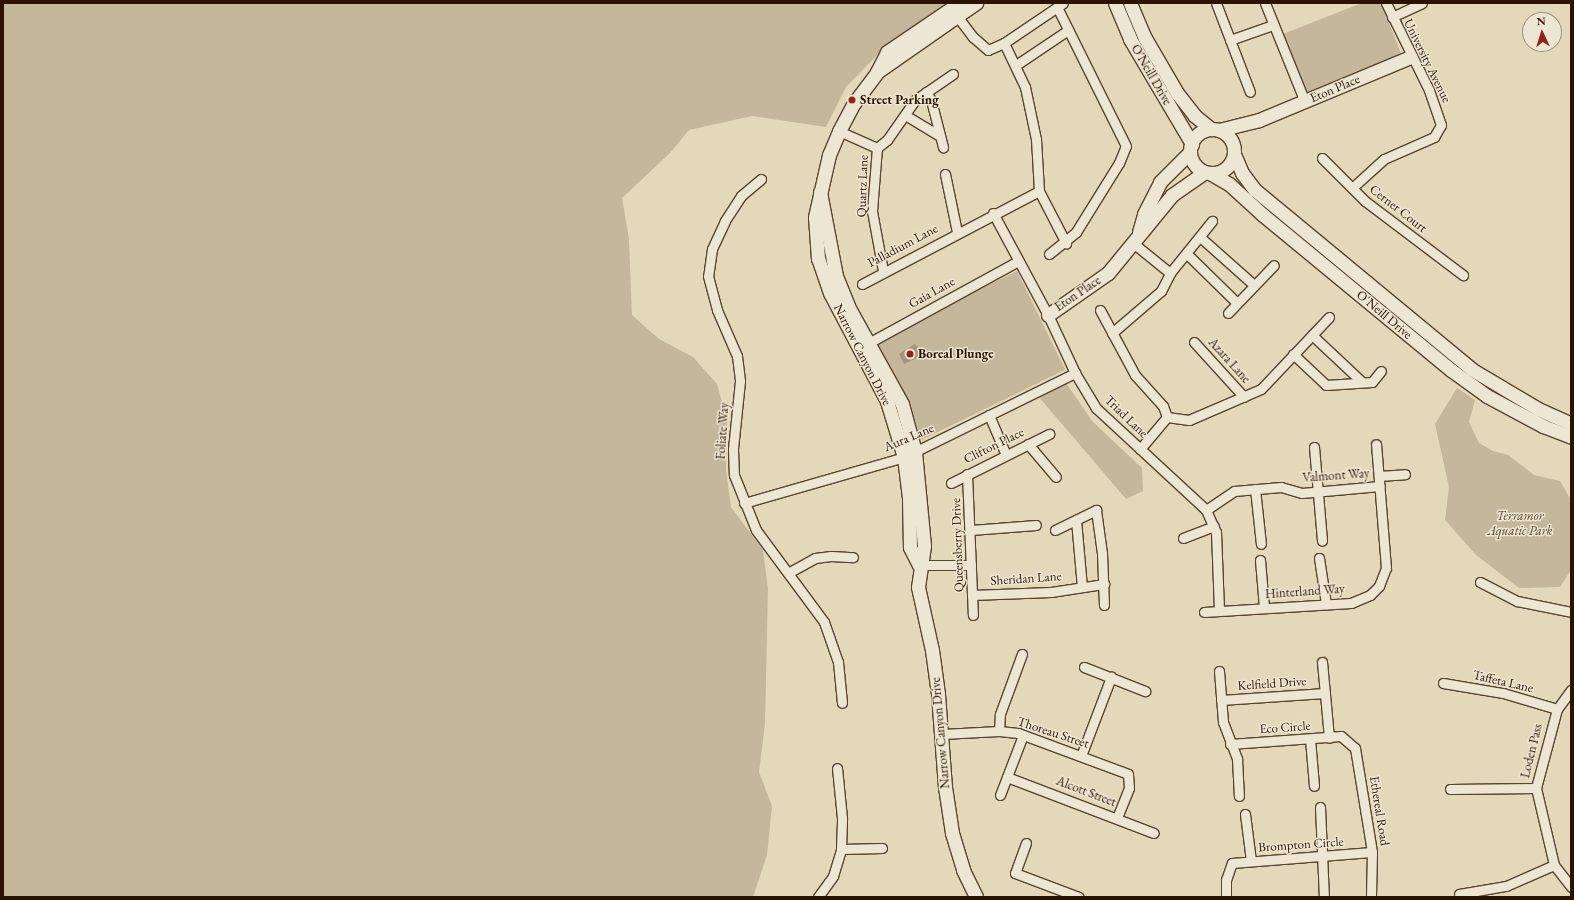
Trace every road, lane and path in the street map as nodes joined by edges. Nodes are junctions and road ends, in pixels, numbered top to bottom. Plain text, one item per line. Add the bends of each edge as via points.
1 (976, 3) edge
2 (1115, 3) edge
3 (1130, 3) edge
4 (1216, 3) edge
5 (1265, 3) edge
6 (1386, 3) edge
7 (1422, 3) edge
8 (1060, 5) edge
9 (956, 9) edge
10 (1392, 17) junction
11 (1273, 25) junction
12 (1068, 30) junction
13 (1230, 40) junction
14 (1004, 43) junction
15 (1410, 57) junction
16 (1016, 65) junction
17 (953, 74) dead end
18 (926, 92) junction
19 (1250, 92) dead end
20 (1305, 102) junction
21 (905, 115) junction
22 (1259, 120) junction
23 (1215, 130) junction
24 (839, 131) junction
25 (938, 135) junction
26 (942, 147) dead end
27 (877, 148) junction
28 (1191, 148) junction
29 (1233, 148) junction
30 (1322, 158) dead end
31 (1208, 172) junction
32 (945, 174) dead end
33 (761, 179) dead end
34 (1352, 188) junction
35 (1039, 191) junction
36 (993, 213) junction
37 (1212, 221) dead end
38 (957, 232) junction
39 (1200, 236) junction
40 (1136, 240) junction
41 (1066, 243) junction
42 (1049, 254) dead end
43 (1187, 254) junction
44 (1018, 261) junction
45 (1274, 265) dead end
46 (883, 271) junction
47 (1170, 273) junction
48 (1463, 275) dead end
49 (862, 284) dead end
50 (1254, 285) junction
51 (1237, 303) junction
52 (1100, 310) dead end
53 (1228, 313) dead end
54 (1048, 315) junction
55 (1329, 317) dead end
56 (1112, 333) junction
57 (1312, 335) junction
58 (1194, 342) dead end
59 (863, 346) junction
60 (1294, 354) junction
61 (1381, 371) dead end
62 (1075, 373) junction
63 (1362, 382) junction
64 (1244, 397) junction
65 (989, 415) junction
66 (1167, 417) junction
67 (1571, 424) edge
68 (1049, 434) dead end
69 (1571, 437) edge
70 (1028, 444) junction
71 (1376, 444) dead end
72 (1314, 448) dead end
73 (1140, 449) junction
74 (910, 455) junction
75 (1006, 455) junction
76 (967, 474) junction
77 (1405, 474) dead end
78 (1056, 476) dead end
79 (1379, 476) junction
80 (951, 483) dead end
81 (1380, 486) junction
82 (1255, 489) junction
83 (1318, 493) junction
84 (744, 503) junction
85 (1206, 510) junction
86 (1076, 520) junction
87 (1036, 525) dead end
88 (1214, 526) junction
89 (971, 530) junction
90 (1056, 530) dead end
91 (1184, 538) dead end
92 (1322, 541) dead end
93 (1261, 544) dead end
94 (853, 558) dead end
95 (1320, 558) dead end
96 (1260, 560) dead end
97 (971, 565) junction
98 (919, 566) junction
99 (788, 573) junction
100 (1480, 582) dead end
101 (1104, 584) junction
102 (1082, 587) junction
103 (972, 595) junction
104 (1326, 604) junction
105 (1104, 605) dead end
106 (1264, 608) junction
107 (1219, 611) junction
108 (1204, 612) dead end
109 (1571, 612) edge
110 (973, 615) dead end
111 (1022, 654) dead end
112 (1322, 662) dead end
113 (1084, 666) dead end
114 (1218, 671) dead end
115 (1111, 678) junction
116 (1443, 683) dead end
117 (1571, 690) edge
118 (1146, 691) dead end
119 (1325, 693) junction
120 (1221, 700) junction
121 (842, 703) dead end
122 (1557, 709) junction
123 (999, 731) junction
124 (942, 734) junction
125 (1023, 735) junction
126 (1341, 736) joint
127 (1329, 738) junction
128 (1310, 739) junction
129 (1230, 744) junction
130 (1081, 756) junction
131 (838, 768) dead end
132 (1007, 776) junction
133 (1314, 786) dead end
134 (1536, 788) junction
135 (1450, 789) dead end
136 (1000, 795) dead end
137 (1239, 796) dead end
138 (1320, 807) dead end
139 (1245, 814) dead end
140 (1117, 818) junction
141 (1154, 833) dead end
142 (1026, 843) dead end
143 (882, 848) dead end
144 (841, 849) junction
145 (1372, 852) junction
146 (1323, 856) junction
147 (1251, 861) junction
148 (1554, 865) junction
149 (1571, 888) edge
150 (1059, 894) edge
151 (1459, 894) dead end
152 (818, 897) edge
153 (976, 897) edge
154 (1080, 897) edge
155 (1226, 897) edge
156 (1324, 897) edge
157 (1371, 897) edge

1 - 9 street, Narrow Canyon Drive
2 - 28 street, O'Neill Drive via 1130,39
3 - 23 street, O'Neill Drive via 1145,38 1177,93 1195,116
4 - 13 street
5 - 11 street
6 - 10 street, University Avenue
7 - 10 street
8 - 12 street
8 - 14 street
9 - 14 street via 984,48 991,49
9 - 24 street, Narrow Canyon Drive via 877,72 854,103
10 - 15 street, University Avenue
11 - 13 street
11 - 20 street
12 - 16 street
12 - 41 street via 1126,146 1092,209
13 - 19 street
14 - 16 street
15 - 20 street, Eton Place
15 - 34 street, University Avenue via 1429,90 1439,117 1439,132 1434,137 1384,160
16 - 35 street via 1025,87 1036,140
17 - 18 street, Quartz Lane
18 - 21 street, Quartz Lane via 915,100
18 - 25 street via 931,100
20 - 22 street, Eton Place
21 - 25 street
21 - 27 street, Quartz Lane via 888,140
22 - 23 street, Eton Place
22 - 29 street, Eton Place
23 - 28 street via 1198,134
23 - 29 street, O'Neill Drive
24 - 27 street, Quartz Lane
24 - 59 street, Narrow Canyon Drive via 815,217 818,259 830,293
25 - 26 street
27 - 46 street, Quartz Lane via 872,211
28 - 31 street, O'Neill Drive via 1195,165
28 - 40 street, Eton Place via 1160,182 1144,214
29 - 31 street via 1227,167
29 - 67 street, O'Neill Drive via 1242,173 1256,190 1465,364 1538,409
30 - 34 street, Cerner Court
31 - 40 street, Eton Place via 1172,195
31 - 69 street, O'Neill Drive via 1230,184 1263,215 1451,370 1487,396 1543,426
32 - 38 street, Palladium Lane
33 - 84 street, Foliate Way via 741,196 725,221 712,249 708,276 717,310 737,356 740,381 733,449 734,475
34 - 48 street, Cerner Court
35 - 36 street, Palladium Lane
35 - 41 street
36 - 38 street, Palladium Lane
36 - 44 street, Triad Lane
37 - 39 street
38 - 46 street, Palladium Lane
39 - 43 street
39 - 50 street
40 - 47 street
40 - 54 street, Eton Place via 1108,273
41 - 42 street
43 - 47 street
43 - 51 street
44 - 54 street, Triad Lane
44 - 59 street, Gaia Lane
45 - 50 street
46 - 49 street, Palladium Lane
47 - 56 street via 1161,291
50 - 51 street
51 - 53 street
52 - 56 street
54 - 62 street, Triad Lane
55 - 57 street
56 - 66 street via 1135,375 1163,406
57 - 60 street
57 - 63 street
58 - 64 street, Azara Lane
59 - 74 street, Narrow Canyon Drive via 902,404
60 - 63 street via 1326,385
60 - 64 street via 1261,388
61 - 63 street via 1372,382
62 - 65 street, Aura Lane
62 - 73 street, Triad Lane via 1096,408
64 - 66 street via 1188,420
65 - 74 street, Aura Lane
65 - 75 street
66 - 73 street
68 - 70 street, Clifton Place
70 - 75 street, Clifton Place
70 - 78 street
71 - 79 street, Hinterland Way
72 - 83 street
73 - 85 street, Triad Lane
74 - 84 street, Aura Lane
74 - 98 street, Narrow Canyon Drive via 924,546
75 - 76 street, Clifton Place
76 - 80 street, Clifton Place
76 - 89 street, Queensberry Drive
77 - 79 street
79 - 81 street, Hinterland Way
81 - 83 street, Valmont Way
81 - 104 street, Hinterland Way via 1386,568 1379,586 1370,594 1351,603
82 - 83 street, Valmont Way via 1281,487 1302,493
82 - 85 street, Valmont Way via 1234,491
82 - 93 street
83 - 92 street
84 - 99 street, Foliate Way via 756,530
85 - 88 street, Triad Lane
86 - 90 street
86 - 101 street via 1096,510
86 - 102 street, Sheridan Lane
87 - 89 street
88 - 91 street
88 - 107 street, Triad Lane via 1218,558
89 - 97 street, Queensberry Drive
94 - 99 street via 815,558
95 - 104 street
96 - 106 street
97 - 98 street
97 - 103 street, Queensberry Drive
98 - 124 street, Narrow Canyon Drive via 918,586 932,650
99 - 121 street, Foliate Way via 824,622 838,662
100 - 109 street via 1517,601
101 - 102 street, Sheridan Lane
101 - 105 street
102 - 103 street, Sheridan Lane via 1051,592
103 - 110 street, Queensberry Drive
104 - 106 street, Hinterland Way
106 - 107 street, Hinterland Way
107 - 108 street, Hinterland Way
111 - 123 street via 1000,714
112 - 119 street
113 - 115 street
114 - 120 street
115 - 118 street
115 - 130 street
116 - 122 street, Taffeta Lane via 1503,693
117 - 122 street
119 - 120 street, Kelfield Drive
119 - 127 street
120 - 129 street via 1223,722
122 - 134 street, Loden Pass
123 - 124 street, Thoreau Street
123 - 125 street, Thoreau Street
124 - 153 street, Narrow Canyon Drive via 945,787 952,833 963,870
125 - 130 street, Thoreau Street
125 - 132 street
126 - 127 street, Eco Circle
126 - 145 street, Ethereal Road via 1355,748
127 - 128 street, Eco Circle
128 - 129 street, Eco Circle
128 - 133 street
129 - 137 street via 1236,758
130 - 140 street, Thoreau Street via 1128,774 1129,788
131 - 144 street via 842,818
132 - 136 street
132 - 140 street, Alcott Street
134 - 135 street
134 - 148 street, Loden Pass
138 - 146 street
139 - 147 street
140 - 141 street, Alcott Street
142 - 150 street via 1015,873
143 - 144 street
144 - 152 street via 833,876
145 - 146 street, Brompton Circle
145 - 157 street, Ethereal Road
146 - 147 street, Brompton Circle
146 - 156 street
147 - 155 street, Brompton Circle via 1232,863 1226,880
148 - 149 street, Loden Pass
148 - 151 street via 1506,886
150 - 154 street

